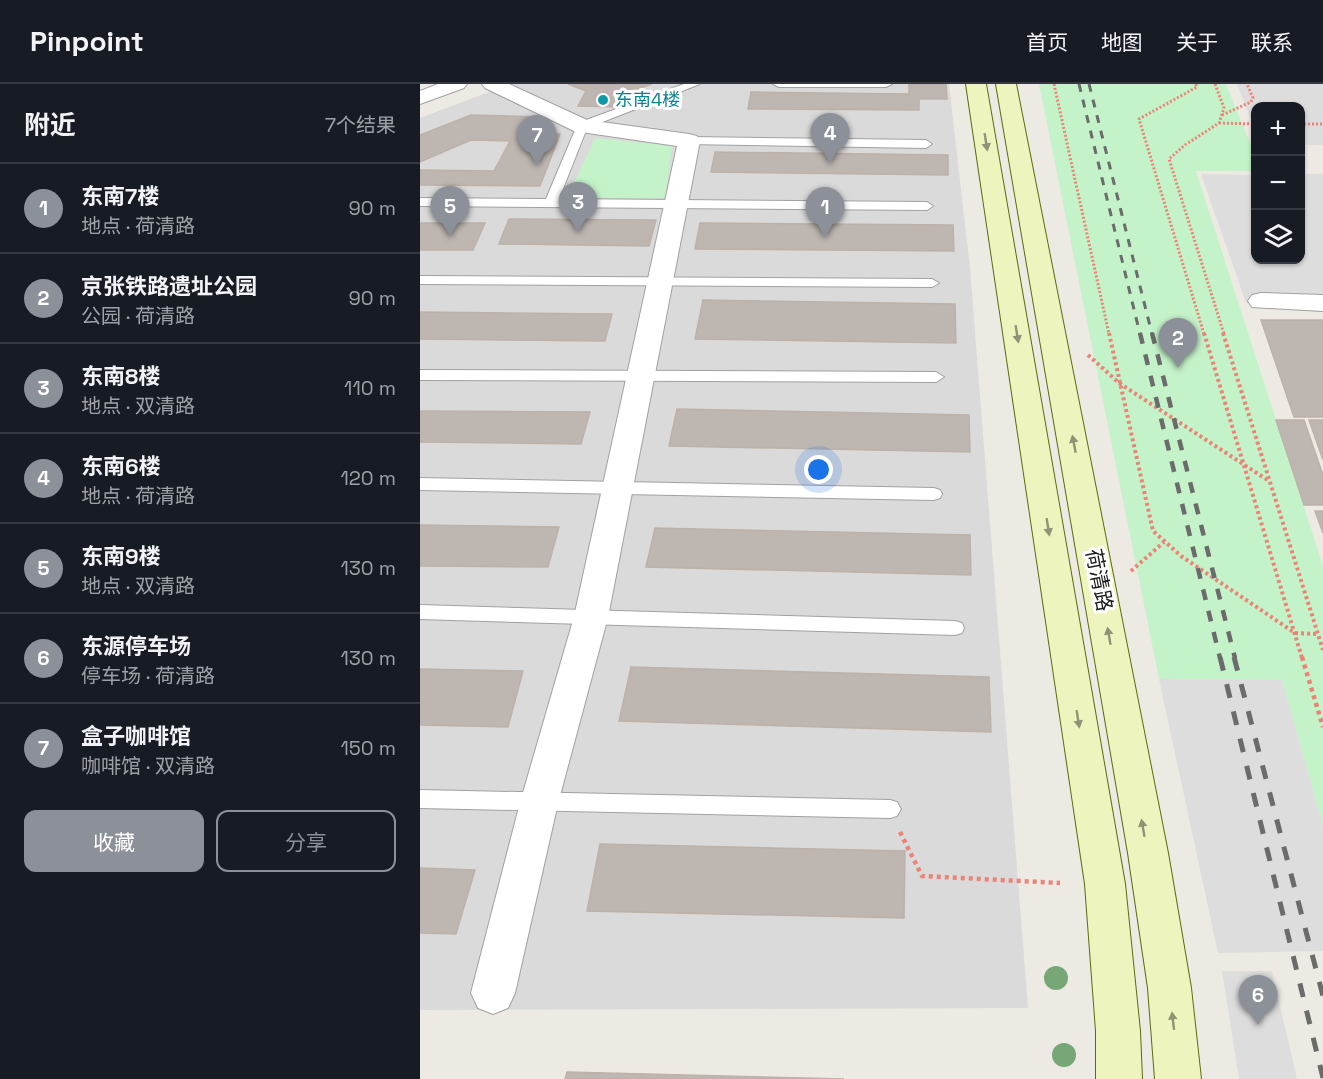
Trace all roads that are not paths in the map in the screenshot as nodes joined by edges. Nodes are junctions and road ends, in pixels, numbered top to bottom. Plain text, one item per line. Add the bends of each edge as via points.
1 (457, 84) edge
2 (492, 84) edge
3 (694, 84) edge
4 (779, 84) edge
5 (886, 84) edge
6 (976, 84) edge
7 (1006, 84) edge
8 (420, 98) edge
9 (582, 126) junction
10 (689, 141) junction
11 (926, 144) dead end
12 (420, 202) edge
13 (551, 203) junction
14 (676, 204) junction
15 (927, 206) dead end
16 (420, 280) edge
17 (660, 282) junction
18 (932, 283) dead end
19 (1261, 301) dead end
20 (1323, 303) edge
21 (420, 375) edge
22 (641, 377) junction
23 (936, 377) dead end
24 (420, 484) edge
25 (618, 488) junction
26 (934, 495) dead end
27 (420, 612) edge
28 (591, 617) junction
29 (955, 628) dead end
30 (420, 799) edge
31 (539, 803) junction
32 (890, 809) road end
33 (493, 993) dead end
34 (1119, 1079) edge
35 (1178, 1079) edge

1 - 8 street
2 - 9 street
3 - 9 lane
4 - 5 lane
6 -> 34 main road, 荷清路 via 1105,884
35 -> 7 main road, 荷清路 via 1156,905
9 - 10 street
9 - 13 lane
10 - 11 lane
10 - 14 street
12 - 13 lane
13 - 14 lane
14 - 15 lane
14 - 17 street
16 - 17 lane
17 - 18 lane
17 - 22 street
19 - 20 street
21 - 22 lane
22 - 23 lane
22 - 25 street
24 - 25 lane
25 - 26 lane
25 - 28 street
27 - 28 lane
28 - 29 lane
28 - 31 street
30 - 31 lane
31 - 32 lane
31 - 33 street

